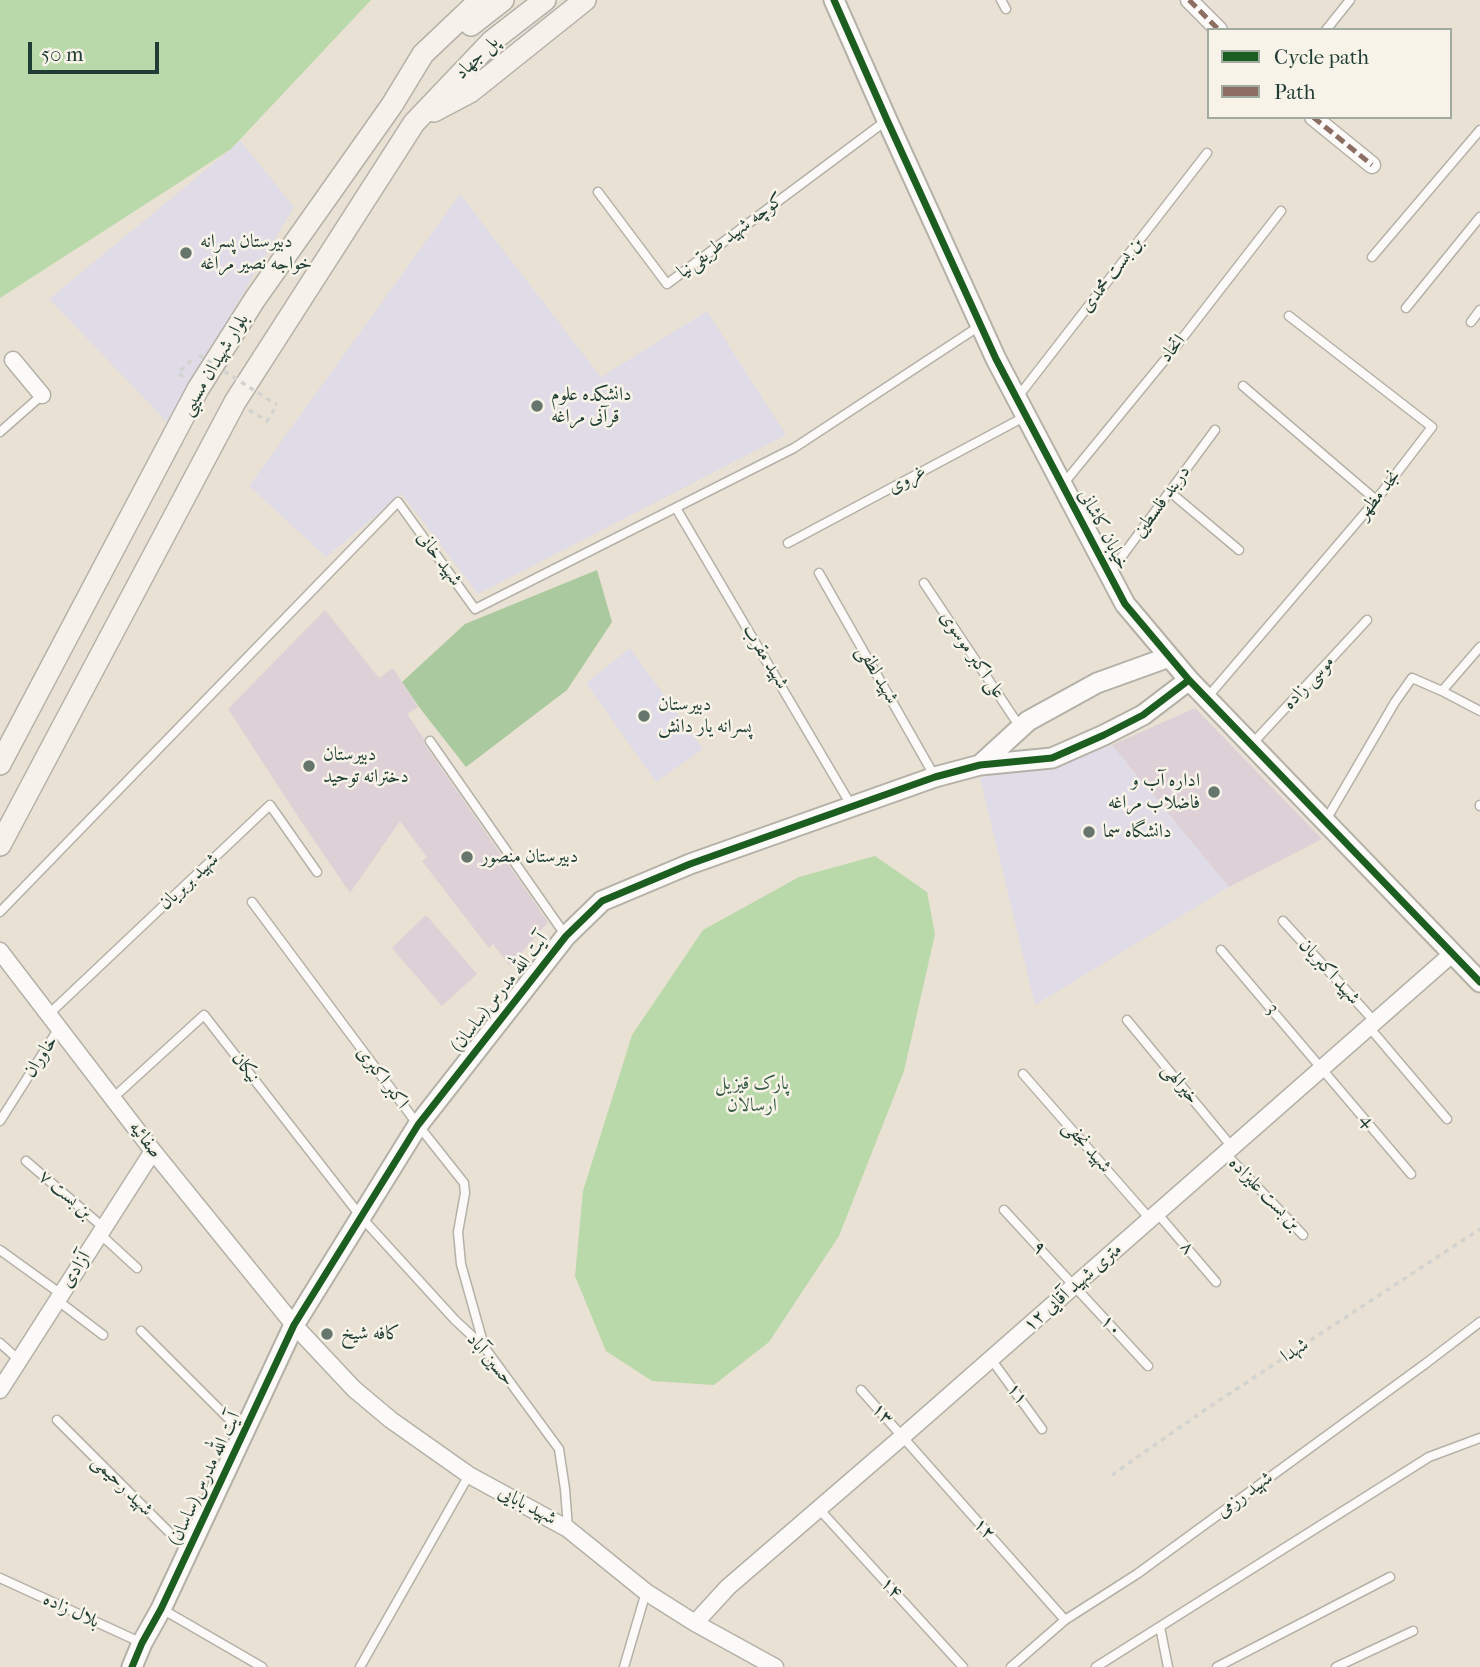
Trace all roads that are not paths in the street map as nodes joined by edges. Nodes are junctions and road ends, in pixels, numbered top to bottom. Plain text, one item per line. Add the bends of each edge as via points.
1 (480, 0) edge
2 (503, 0) edge
3 (545, 0) edge
4 (585, 0) edge
5 (834, 0) edge
6 (1001, 0) edge
7 (1189, 0) edge
8 (1350, 0) edge
9 (1006, 9) dead end
10 (1217, 28) edge
11 (1328, 28) edge
12 (392, 105) junction
13 (1316, 119) edge
14 (887, 120) junction
15 (414, 122) junction
16 (1480, 130) edge
17 (1207, 153) dead end
18 (1372, 164) dead end
19 (598, 192) dead end
20 (1281, 211) dead end
21 (1480, 218) edge
22 (1372, 257) dead end
23 (1406, 308) dead end
24 (1480, 310) edge
25 (1289, 316) dead end
26 (1471, 322) dead end
27 (981, 325) junction
28 (13, 360) dead end
29 (1243, 386) dead end
30 (42, 395) joint
31 (1017, 398) junction
32 (1026, 416) junction
33 (1215, 430) dead end
34 (0, 432) edge
35 (1062, 485) junction
36 (1170, 492) junction
37 (1376, 500) junction
38 (676, 508) junction
39 (788, 543) dead end
40 (1239, 550) dead end
41 (818, 573) dead end
42 (1109, 574) junction
43 (924, 583) dead end
44 (1367, 620) dead end
45 (1480, 647) edge
46 (1169, 657) junction
47 (1189, 680) junction
48 (1442, 691) junction
49 (1206, 699) junction
50 (1480, 711) edge
51 (1020, 727) junction
52 (430, 741) dead end
53 (1251, 746) junction
54 (0, 764) edge
55 (981, 765) junction
56 (934, 777) junction
57 (853, 807) junction
58 (1325, 821) junction
59 (0, 845) edge
60 (317, 872) dead end
61 (252, 902) dead end
62 (0, 912) edge
63 (1283, 921) dead end
64 (566, 936) junction
65 (1221, 950) dead end
66 (0, 951) edge
67 (1452, 954) junction
68 (1480, 982) edge
69 (49, 1014) junction
70 (1127, 1020) dead end
71 (1372, 1025) junction
72 (59, 1028) junction
73 (1322, 1068) junction
74 (1023, 1074) dead end
75 (113, 1098) junction
76 (1447, 1119) dead end
77 (0, 1121) edge
78 (418, 1125) junction
79 (1229, 1150) junction
80 (153, 1151) junction
81 (26, 1161) dead end
82 (1411, 1174) dead end
83 (1004, 1210) dead end
84 (1154, 1216) junction
85 (362, 1218) junction
86 (102, 1231) junction
87 (1303, 1235) dead end
88 (0, 1250) edge
89 (137, 1268) dead end
90 (1216, 1282) dead end
91 (1074, 1286) junction
92 (59, 1297) junction
93 (1480, 1322) edge
94 (294, 1325) junction
95 (141, 1331) dead end
96 (103, 1335) dead end
97 (0, 1343) edge
98 (485, 1348) junction
99 (991, 1359) junction
100 (19, 1360) junction
101 (1148, 1366) dead end
102 (0, 1390) edge
103 (861, 1390) dead end
104 (57, 1420) dead end
105 (1042, 1429) dead end
106 (243, 1433) junction
107 (902, 1437) junction
108 (1480, 1438) edge
109 (469, 1475) junction
110 (819, 1509) junction
111 (568, 1528) junction
112 (188, 1551) junction
113 (1390, 1577) dead end
114 (0, 1578) edge
115 (646, 1592) junction
116 (161, 1609) junction
117 (1065, 1620) junction
118 (695, 1623) junction
119 (1160, 1627) junction
120 (1413, 1631) dead end
121 (142, 1643) junction
122 (1110, 1663) edge
123 (132, 1667) edge
124 (262, 1667) edge
125 (360, 1667) edge
126 (624, 1667) edge
127 (775, 1667) edge
128 (963, 1667) edge
129 (1011, 1667) edge
130 (1096, 1667) edge
131 (1168, 1667) edge
132 (1217, 1667) edge
133 (1336, 1667) edge

1 - 12 main road, بلوار شهیدان مسیبی via 423,54
2 - 12 main road, پل جهاد via 476,20
3 - 15 main road, پل جهاد via 492,41
4 - 15 main road via 470,92
5 - 14 street, خیابان کاشانی
6 - 9 lane
7 - 10 street
8 - 11 lane
12 - 54 main road, بلوار شهیدان مسیبی via 255,299 198,389
13 - 18 street
14 - 19 lane, کوچه شهید طریقی‌نیا via 667,284
14 - 27 street, خیابان کاشانی
15 - 59 main road, بلوار شهیدان مسیبی via 235,402
16 - 22 lane
17 - 31 lane, بن بست محمدی
20 - 35 lane, اتحاد
21 - 23 lane
24 - 26 lane
25 - 37 lane, نجد مظهر via 1432,428
27 - 31 street, خیابان کاشانی
27 - 38 lane, شهید خانی via 794,448
28 - 30 street
29 - 37 lane
30 - 34 lane
31 - 32 street, خیابان کاشانی
32 - 35 street, خیابان کاشانی
32 - 39 lane, غروی
33 - 36 lane, دربند فلسطین
35 - 42 street, خیابان کاشانی
36 - 40 lane
36 - 42 lane, دربند فلسطین
37 - 49 lane, نجد مظهر
38 - 57 lane, شهید مقرب
38 - 62 lane, شهید خانی via 475,609 398,502
41 - 56 lane, شهید لطفی
42 - 46 street, خیابان کاشانی via 1125,604
43 - 51 lane, علی اکبر موسوی
44 - 53 lane, موسی زاده
45 - 48 lane
46 - 47 street, خیابان کاشانی
46 - 51 street, آیت الله مدرس(ساسان) via 1097,683
47 - 49 street, خیابان کاشانی
47 - 55 street, آیت الله مدرس(ساسان) via 1143,715 1052,758
48 - 50 lane
48 - 58 lane via 1412,678
49 - 53 street, خیابان کاشانی
51 - 55 street, آیت الله مدرس(ساسان)
52 - 64 lane
53 - 58 street, خیابان کاشانی
55 - 56 street, آیت الله مدرس(ساسان)
56 - 57 street, آیت الله مدرس(ساسان)
57 - 64 street, آیت الله مدرس(ساسان) via 690,864 601,901
58 - 67 street, خیابان کاشانی
60 - 69 lane, شهید بربریان via 270,805
61 - 78 lane, اکبر اکبری
63 - 71 lane, شهید اکبریان
64 - 78 street, آیت الله مدرس(ساسان)
65 - 73 lane, 3
66 - 69 street, صفائیه
67 - 68 street, خیابان کاشانی
67 - 71 street, ۱۲ متری شهید آقایی
69 - 72 street, صفائیه
70 - 79 lane, خیرالهی
71 - 73 street, ۱۲ متری شهید آقایی
71 - 76 lane, شهید اکبریان
72 - 75 street, صفائیه
72 - 77 lane, خاوران
73 - 79 street, ۱۲ متری شهید آقایی
73 - 82 lane, 4
74 - 84 lane, شهید نجفی
75 - 80 street, صفائیه
75 - 85 lane, نیکان via 204,1015
78 - 85 street, آیت الله مدرس(ساسان)
78 - 98 lane, اکبر اکبری via 464,1183 458,1232 461,1264
79 - 84 street, ۱۲ متری شهید آقایی
79 - 87 lane, بن بست علیزاده
80 - 86 street, آزادی
80 - 94 street, صفائیه
81 - 86 lane, بن بست ۷
83 - 91 lane, ۹
84 - 90 lane, ۸
84 - 91 street, ۱۲ متری شهید آقایی
85 - 94 street, آیت الله مدرس(ساسان)
85 - 98 lane, حسین آباد
86 - 89 lane, بن بست ۷
86 - 92 street, آزادی
88 - 92 lane
91 - 99 street, ۱۲ متری شهید آقایی
91 - 101 lane, ۱۰
92 - 96 lane
92 - 100 street, آزادی
93 - 117 lane, شهید رزمی via 1137,1574
94 - 106 street, آیت الله مدرس(ساسان)
94 - 109 street, شهید بابایی via 354,1389
95 - 106 lane
97 - 100 lane
98 - 111 lane, حسین آباد via 559,1449
99 - 105 lane, ۱۱
99 - 107 street, ۱۲ متری شهید آقایی
100 - 102 street, آزادی
103 - 107 lane, ۱۳
104 - 112 lane, شهید رحیمی
106 - 112 street, آیت الله مدرس(ساسان)
107 - 110 street, ۱۲ متری شهید آقایی
107 - 117 lane, ۱۲
108 - 119 lane via 1429,1457
109 - 111 street, شهید بابایی
109 - 125 lane
110 - 118 street, ۱۲ متری شهید آقایی via 728,1587
110 - 128 lane, ۱۴
111 - 115 street, شهید بابایی
112 - 116 street, آیت الله مدرس(ساسان)
113 - 132 lane
114 - 121 lane, بلال زاده
115 - 118 street, شهید بابایی
115 - 126 lane
116 - 121 street, آیت الله مدرس(ساسان)
116 - 124 lane
117 - 129 lane, شهید رزمی
118 - 127 street, شهید بابایی
119 - 122 lane
119 - 131 lane
120 - 133 lane
121 - 123 street, آیت الله مدرس(ساسان)
122 - 130 lane

